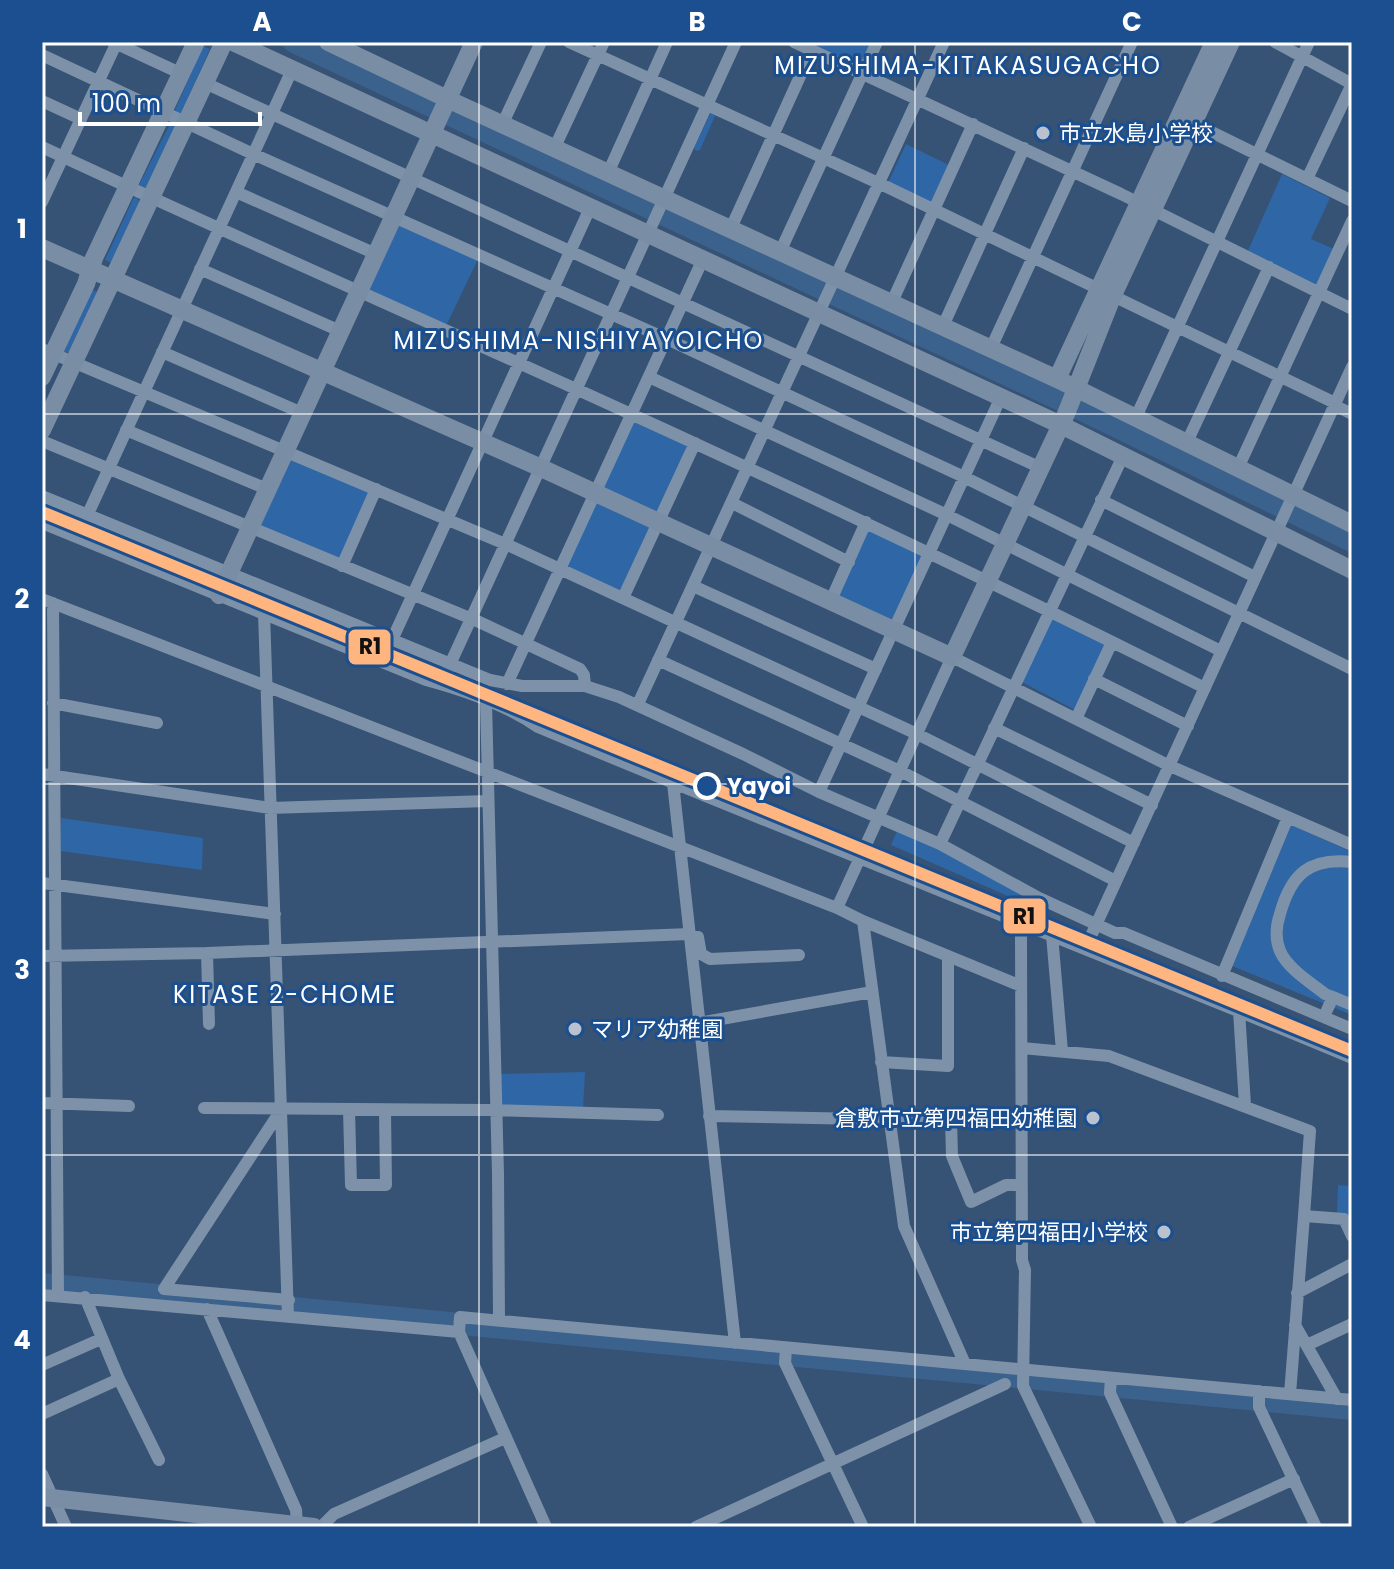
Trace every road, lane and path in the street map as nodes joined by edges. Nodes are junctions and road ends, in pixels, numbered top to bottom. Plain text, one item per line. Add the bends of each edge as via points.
1 (115, 42) edge
2 (196, 42) edge
3 (224, 42) edge
4 (233, 42) edge
5 (328, 42) edge
6 (474, 42) edge
7 (541, 42) edge
8 (569, 42) edge
9 (604, 42) edge
10 (667, 42) edge
11 (736, 42) edge
12 (794, 42) edge
13 (877, 42) edge
14 (944, 42) edge
15 (1132, 42) edge
16 (1214, 42) edge
17 (1231, 42) edge
18 (1275, 42) edge
19 (1309, 42) edge
20 (812, 50) junction
21 (42, 55) edge
22 (597, 56) junction
23 (1302, 57) junction
24 (292, 70) junction
25 (182, 74) junction
26 (863, 74) junction
27 (649, 79) junction
28 (99, 80) junction
29 (205, 83) junction
30 (1352, 84) edge
31 (918, 99) junction
32 (42, 101) edge
33 (707, 105) junction
34 (165, 112) junction
35 (272, 114) junction
36 (439, 116) junction
37 (81, 119) junction
38 (1186, 120) junction
39 (187, 122) junction
40 (973, 124) junction
41 (502, 125) junction
42 (773, 135) junction
43 (42, 147) edge
44 (1024, 148) junction
45 (554, 149) junction
46 (253, 154) junction
47 (1256, 154) junction
48 (63, 157) junction
49 (824, 158) junction
50 (1074, 172) junction
51 (608, 173) junction
52 (412, 177) junction
53 (1307, 179) junction
54 (879, 185) junction
55 (127, 186) junction
56 (236, 192) junction
57 (43, 196) edge
58 (152, 199) junction
59 (1352, 201) edge
60 (662, 204) junction
61 (591, 206) junction
62 (1144, 206) junction
63 (934, 210) junction
64 (394, 215) junction
65 (1352, 221) edge
66 (650, 228) junction
67 (731, 228) junction
68 (218, 230) junction
69 (984, 234) junction
70 (1216, 241) junction
71 (42, 248) edge
72 (570, 252) junction
73 (780, 252) junction
74 (376, 254) junction
75 (1035, 257) junction
76 (703, 259) junction
77 (1269, 267) junction
78 (200, 269) junction
79 (90, 270) junction
80 (627, 278) junction
81 (113, 280) junction
82 (834, 283) junction
83 (553, 289) junction
84 (1106, 291) junction
85 (358, 292) junction
86 (1319, 292) junction
87 (892, 302) junction
88 (683, 303) junction
89 (823, 308) junction
90 (1352, 309) edge
91 (181, 311) junction
92 (610, 315) junction
93 (1085, 316) junction
94 (943, 326) junction
95 (1177, 327) junction
96 (340, 331) junction
97 (667, 339) junction
98 (991, 348) junction
99 (48, 351) edge
100 (162, 352) junction
101 (1229, 352) junction
102 (800, 357) junction
103 (76, 362) junction
104 (519, 363) junction
105 (1352, 367) edge
106 (320, 373) junction
107 (42, 377) edge
108 (649, 377) junction
109 (1280, 377) junction
110 (1057, 379) junction
111 (576, 388) junction
112 (144, 392) junction
113 (783, 394) junction
114 (1001, 397) junction
115 (1334, 404) junction
116 (1069, 407) junction
117 (302, 413) junction
118 (632, 414) junction
119 (1352, 414) edge
120 (1136, 417) junction
121 (42, 430) edge
122 (126, 430) junction
123 (765, 431) junction
124 (42, 441) edge
125 (981, 441) junction
126 (1187, 442) junction
127 (482, 443) junction
128 (695, 443) junction
129 (284, 451) junction
130 (1123, 456) junction
131 (539, 467) junction
132 (748, 468) junction
133 (1041, 468) junction
134 (1238, 468) junction
135 (108, 469) junction
136 (964, 477) junction
137 (267, 489) junction
138 (376, 489) junction
139 (595, 493) junction
140 (42, 496) edge
141 (1292, 499) junction
142 (1101, 500) junction
143 (732, 503) junction
144 (1023, 507) junction
145 (947, 515) junction
146 (87, 516) junction
147 (446, 520) junction
148 (658, 522) junction
149 (866, 522) junction
150 (42, 523) edge
151 (1352, 524) edge
152 (250, 527) junction
153 (1278, 529) junction
154 (1083, 537) junction
155 (503, 544) junction
156 (1006, 544) junction
157 (712, 546) junction
158 (930, 552) junction
159 (849, 562) junction
160 (342, 566) junction
161 (560, 569) junction
162 (1352, 570) edge
163 (229, 574) junction
164 (1066, 574) junction
165 (1255, 577) junction
166 (990, 580) junction
167 (693, 586) junction
168 (219, 595) junction
169 (412, 595) junction
170 (623, 598) junction
171 (831, 600) junction
172 (47, 601) edge
173 (1049, 610) junction
174 (264, 613) junction
175 (1238, 615) junction
176 (470, 619) junction
177 (675, 623) junction
178 (895, 629) junction
179 (392, 640) junction
180 (1112, 642) junction
181 (525, 643) junction
182 (1221, 651) junction
183 (952, 657) junction
184 (658, 660) junction
185 (450, 664) junction
186 (876, 669) junction
187 (1352, 669) edge
188 (1094, 679) junction
189 (441, 684) junction
190 (507, 684) junction
191 (265, 685) junction
192 (585, 686) junction
193 (1013, 687) junction
194 (1205, 688) junction
195 (486, 702) junction
196 (53, 703) junction
197 (638, 704) junction
198 (859, 708) junction
199 (1076, 719) junction
200 (157, 723) dead end
201 (1188, 726) junction
202 (994, 728) junction
203 (917, 734) junction
204 (841, 745) junction
205 (977, 765) junction
206 (1170, 766) junction
207 (489, 771) junction
208 (900, 771) junction
209 (48, 775) edge
210 (673, 783) junction
211 (819, 792) junction
212 (488, 801) junction
213 (960, 802) junction
214 (1152, 805) junction
215 (270, 808) junction
216 (879, 817) junction
217 (1288, 817) junction
218 (1134, 843) junction
219 (940, 844) junction
220 (1352, 845) edge
221 (679, 847) junction
222 (859, 856) junction
223 (1352, 862) edge
224 (1116, 881) junction
225 (48, 884) edge
226 (1039, 898) junction
227 (837, 908) junction
228 (275, 914) junction
229 (863, 921) junction
230 (1026, 924) junction
231 (1096, 924) junction
232 (1052, 935) junction
233 (689, 936) junction
234 (491, 941) junction
235 (1085, 949) junction
236 (276, 950) junction
237 (207, 953) junction
238 (799, 955) dead end
239 (49, 956) edge
240 (948, 957) junction
241 (1222, 976) junction
242 (1021, 986) junction
243 (872, 992) junction
244 (1351, 1003) edge
245 (1239, 1011) junction
246 (699, 1023) junction
247 (209, 1024) dead end
248 (1352, 1029) edge
249 (1022, 1048) junction
250 (1062, 1051) junction
251 (1352, 1058) edge
252 (881, 1062) junction
253 (42, 1103) edge
254 (58, 1104) junction
255 (1245, 1105) junction
256 (129, 1106) dead end
257 (204, 1108) dead end
258 (281, 1110) junction
259 (349, 1110) junction
260 (385, 1111) junction
261 (495, 1111) junction
262 (658, 1115) dead end
263 (709, 1116) junction
264 (889, 1119) junction
265 (951, 1120) junction
266 (1020, 1122) junction
267 (1020, 1185) junction
268 (1304, 1216) junction
269 (1352, 1236) edge
270 (1352, 1264) edge
271 (59, 1290) junction
272 (1297, 1293) junction
273 (42, 1295) edge
274 (85, 1297) junction
275 (190, 1299) junction
276 (289, 1308) junction
277 (207, 1309) junction
278 (499, 1320) junction
279 (1295, 1324) junction
280 (1352, 1324) edge
281 (459, 1327) junction
282 (101, 1339) junction
283 (735, 1343) junction
284 (1307, 1345) junction
285 (785, 1353) junction
286 (965, 1364) junction
287 (42, 1365) edge
288 (1024, 1375) junction
289 (119, 1379) junction
290 (1111, 1383) junction
291 (1005, 1384) dead end
292 (1290, 1394) junction
293 (1259, 1397) junction
294 (1337, 1399) junction
295 (1352, 1400) edge
296 (42, 1414) edge
297 (505, 1438) junction
298 (159, 1460) dead end
299 (833, 1464) junction
300 (42, 1474) edge
301 (1294, 1479) junction
302 (48, 1498) edge
303 (302, 1526) edge
304 (66, 1527) edge
305 (321, 1527) edge
306 (546, 1527) edge
307 (696, 1527) edge
308 (863, 1527) edge
309 (1091, 1527) edge
310 (1172, 1527) edge
311 (1189, 1527) edge
312 (1316, 1527) edge

1 - 25 street
1 - 28 street
2 - 25 street
3 - 29 street
4 - 24 street
5 - 36 street
6 - 36 street
7 - 41 street
8 - 22 street
9 - 22 street
10 - 27 street
11 - 33 street
12 - 20 street
13 - 26 street
14 - 31 street
15 - 50 street
16 - 38 street
17 - 38 street
18 - 23 street
19 - 23 street
20 - 26 street
20 - 42 street
21 - 28 street
22 - 27 street
22 - 45 street
23 - 30 street
23 - 47 street
24 - 35 street
24 - 36 street
25 - 34 street
26 - 31 street
26 - 49 street
27 - 33 street
27 - 51 street
28 - 34 street
28 - 37 street
29 - 35 street
29 - 39 street
30 - 53 street
31 - 40 street
31 - 54 street
32 - 37 street
33 - 42 street
33 - 60 street
34 - 39 street
34 - 55 street
35 - 46 street
35 - 52 street
36 - 41 street
36 - 52 street
36 - 61 street
37 - 48 street
38 - 47 street
38 - 62 street
39 - 46 street
39 - 58 street
40 - 44 street
40 - 63 street
41 - 45 street
42 - 49 street
42 - 67 street
43 - 48 street
44 - 50 street
44 - 69 street
45 - 51 street
46 - 56 street
46 - 64 street
47 - 53 street
47 - 70 street
48 - 55 street
48 - 57 street
49 - 54 street
49 - 73 street
50 - 62 street
50 - 75 street
51 - 60 street
52 - 64 street
52 - 72 street
53 - 59 street
54 - 63 street
54 - 82 street
55 - 58 street
55 - 79 street
56 - 68 street
56 - 74 street
58 - 68 street
58 - 81 street
60 - 66 street
60 - 67 street
61 - 66 street
61 - 72 street
62 - 70 street
62 - 84 street
63 - 69 street
63 - 87 street
64 - 74 street
64 - 83 street
65 - 86 street
66 - 76 street
66 - 80 street
67 - 73 street
68 - 78 street
68 - 85 street
69 - 75 street
69 - 94 street
70 - 77 street
70 - 95 street
71 - 79 street
72 - 80 street
72 - 83 street
73 - 82 street
74 - 85 street
75 - 84 street
75 - 98 street
76 - 88 street
76 - 89 street
77 - 86 street
77 - 101 street
78 - 91 street
78 - 96 street
79 - 81 street
79 - 99 street
80 - 88 street
80 - 92 street
81 - 91 street
81 - 103 street
82 - 87 street
82 - 89 street
83 - 92 street
83 - 104 street
84 - 93 street
84 - 95 street
84 - 116 street
85 - 96 street
85 - 104 street
86 - 90 street
86 - 109 street
87 - 94 street
88 - 97 street
88 - 102 street
89 - 102 street
89 - 114 street
91 - 100 street
91 - 106 street
92 - 97 street
92 - 111 street
93 - 110 street
93 - 116 street
94 - 98 street
95 - 101 street
95 - 120 street
96 - 106 street
97 - 108 street
97 - 113 street
98 - 110 street
99 - 103 street
99 - 107 street
100 - 112 street
100 - 117 street
101 - 109 street
101 - 126 street
102 - 113 street
102 - 125 street
103 - 112 street
103 - 121 street
104 - 111 street
104 - 127 street
105 - 115 street
106 - 117 street
106 - 127 street
108 - 118 street
108 - 123 street
109 - 115 street
109 - 134 street
110 - 116 street
111 - 118 street
111 - 131 street
112 - 122 street
112 - 129 street
113 - 123 street
113 - 136 street
114 - 116 street
114 - 125 street
115 - 119 street
115 - 141 street
116 - 120 street
116 - 130 street
116 - 133 street
117 - 129 street
118 - 128 street
118 - 139 street
120 - 126 street
122 - 135 street
122 - 137 street
123 - 132 street
123 - 145 street
124 - 135 street
125 - 133 street
125 - 136 street
126 - 134 street
127 - 131 street
127 - 147 street
128 - 132 street
128 - 148 street
129 - 137 street
129 - 138 street
130 - 142 street
130 - 153 street
131 - 139 street
131 - 155 street
132 - 143 street
132 - 149 street
133 - 144 street
134 - 141 street
135 - 146 street
135 - 152 street
136 - 144 street
136 - 145 street
137 - 152 street
138 - 147 street
138 - 160 street
139 - 148 street
139 - 161 street
140 - 146 street
141 - 151 street
141 - 153 street
142 - 154 street
142 - 165 street
143 - 157 street
143 - 159 street
144 - 154 street
144 - 156 street
145 - 156 street
145 - 158 street
146 - 163 street
147 - 155 street
147 - 169 street
148 - 157 street
148 - 170 street
149 - 158 street
149 - 159 street
150 - 168 street
152 - 160 street
152 - 163 street
153 - 162 street
153 - 165 street
154 - 164 street
154 - 175 street
155 - 161 street
155 - 176 street
156 - 164 street
156 - 166 street
157 - 167 street
157 - 171 street
158 - 166 street
158 - 178 street
159 - 171 street
160 - 169 street
161 - 170 street
161 - 181 street
163 - 168 street
163 - 179 street
164 - 173 street
164 - 182 street
165 - 175 street
166 - 173 street
166 - 183 street
167 - 177 street
167 - 186 street
168 - 174 street
169 - 176 street
169 - 179 street
170 - 177 street
171 - 178 street
172 - 191 street
172 - 196 street
173 - 180 street
173 - 193 street
174 - 189 street
174 - 191 street
175 - 182 street
175 - 187 street
176 - 181 street
176 - 185 street
177 - 184 street
177 - 198 street
178 - 183 street
178 - 186 street
179 - 185 street
180 - 188 street
180 - 194 street
181 - 190 street
181 - 192 street via 580,669
182 - 194 street
183 - 193 street
183 - 203 street
184 - 197 street
184 - 204 street
185 - 189 street
185 - 190 street
186 - 198 street
188 - 199 street
188 - 201 street
189 - 195 street
190 - 192 street
191 - 207 street
191 - 215 street
192 - 197 street
193 - 199 street
193 - 202 street
194 - 201 street
195 - 207 street
195 - 210 street
196 - 200 street
196 - 209 street
197 - 211 street
198 - 203 street
198 - 204 street
199 - 206 street
201 - 206 street
202 - 205 street
202 - 214 street
203 - 205 street
203 - 208 street
204 - 208 street
204 - 211 street
205 - 213 street
205 - 218 street
206 - 214 street
206 - 217 street
207 - 212 street
207 - 221 street
208 - 213 street
208 - 216 street
209 - 215 street
209 - 225 street
210 - 221 street
210 - 222 street
211 - 216 street
212 - 215 street
212 - 234 street
213 - 219 street
213 - 224 street
214 - 218 street
215 - 228 street
216 - 219 street
216 - 222 street
217 - 220 street
217 - 241 street
218 - 224 street
219 - 226 street
221 - 227 street
221 - 233 street
222 - 227 street
222 - 230 street
223 - 244 street via 1331,860 1307,869 1289,888 1276,936 1286,961 1330,1003
224 - 231 street
225 - 228 street
225 - 239 street
226 - 230 street
226 - 231 street
227 - 229 street
228 - 236 street
229 - 240 street
229 - 243 street
230 - 232 street
230 - 242 street via 1021,936
231 - 235 street
231 - 241 street
232 - 235 street
232 - 250 street
233 - 234 street
233 - 238 street via 698,937 701,954 710,959
233 - 246 street
234 - 236 street
234 - 261 street
235 - 245 street
236 - 237 street
236 - 258 street
237 - 239 street
237 - 247 street
239 - 254 street
240 - 242 street
240 - 252 street via 948,1066
241 - 248 street
242 - 249 street
243 - 246 street
243 - 252 street
245 - 251 street
245 - 255 street
246 - 263 street
249 - 250 street
249 - 266 street
250 - 255 street via 1109,1056
252 - 264 street
253 - 254 street
254 - 256 street
254 - 271 street
255 - 268 street via 1310,1131
257 - 258 street
258 - 259 street
258 - 275 street via 164,1289
258 - 276 street
259 - 260 street
259 - 260 street via 351,1185 386,1185
260 - 261 street
261 - 262 street
261 - 278 street
263 - 264 street
263 - 283 street
264 - 265 street
264 - 286 street via 904,1226
265 - 266 street
265 - 267 street via 952,1156 971,1202 1006,1185
266 - 267 street
267 - 288 street
268 - 269 street via 1344,1219
268 - 272 street
270 - 272 street
271 - 273 street
271 - 274 street
272 - 279 street
274 - 275 street
274 - 282 street
275 - 276 street
275 - 277 street
276 - 277 street
276 - 281 street
277 - 303 street
278 - 281 street via 460,1317
278 - 283 street
279 - 284 street
279 - 292 street
280 - 284 street
281 - 297 street
282 - 287 street
282 - 289 street
283 - 285 street
284 - 294 street
285 - 286 street
285 - 299 street
286 - 288 street
288 - 290 street
288 - 309 street
289 - 296 street
289 - 298 street
290 - 293 street
290 - 310 street
291 - 299 street
292 - 293 street
292 - 294 street
293 - 301 street
294 - 295 street
297 - 305 street via 334,1514
297 - 306 street
299 - 307 street
299 - 308 street
300 - 302 street
301 - 311 street
301 - 312 street
302 - 303 street
302 - 304 street

